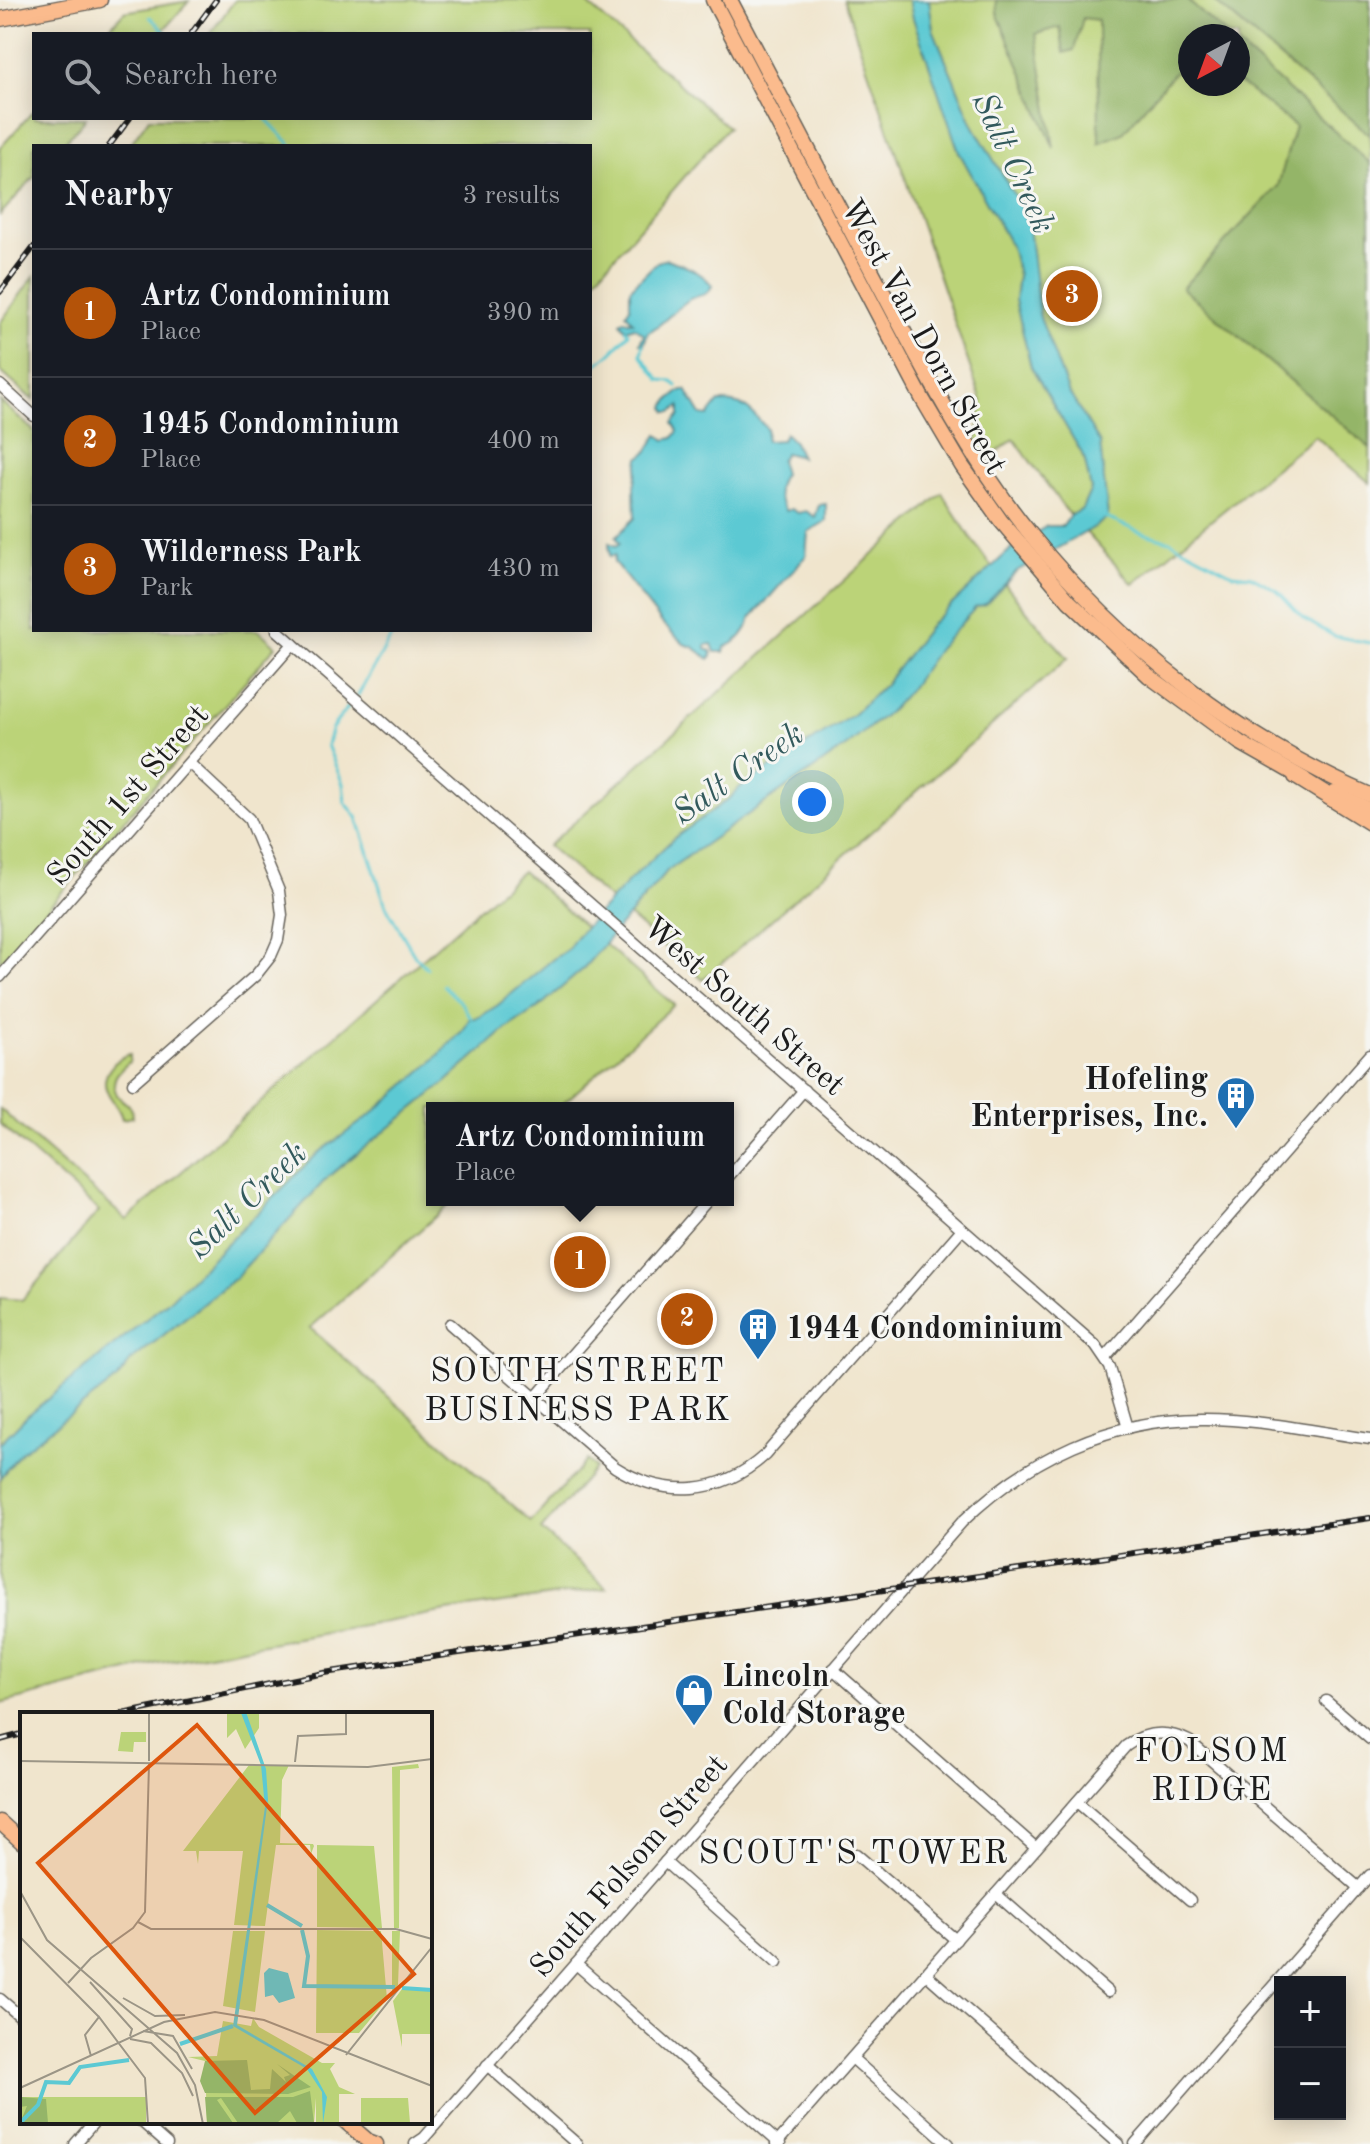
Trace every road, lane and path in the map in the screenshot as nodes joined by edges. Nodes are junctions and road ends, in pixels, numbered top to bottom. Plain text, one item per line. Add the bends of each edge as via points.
1 (100, 0) edge
2 (713, 0) edge
3 (730, 0) edge
4 (0, 19) edge
5 (1, 386) edge
6 (32, 414) edge
7 (279, 632) edge
8 (293, 644) junction
9 (189, 763) junction
10 (1296, 776) junction
11 (1370, 795) edge
12 (1370, 810) edge
13 (1370, 822) edge
14 (0, 977) edge
15 (1370, 1055) edge
16 (133, 1083) dead end
17 (804, 1090) junction
18 (734, 1170) edge
19 (703, 1206) edge
20 (962, 1229) junction
21 (450, 1324) dead end
22 (1105, 1358) junction
23 (535, 1398) junction
24 (1128, 1428) junction
25 (1370, 1439) edge
26 (833, 1669) junction
27 (1326, 1701) dead end
28 (1370, 1739) edge
29 (1077, 1802) junction
30 (0, 1822) edge
31 (20, 1840) edge
32 (1036, 1848) junction
33 (856, 1854) dead end
34 (665, 1862) junction
35 (1370, 1875) edge
36 (1359, 1888) junction
37 (996, 1894) junction
38 (1190, 1900) dead end
39 (956, 1940) junction
40 (777, 1962) dead end
41 (576, 1964) junction
42 (926, 1974) junction
43 (1108, 1992) dead end
44 (0, 1999) edge
45 (20, 2016) edge
46 (852, 2058) junction
47 (487, 2065) junction
48 (92, 2124) edge
49 (144, 2124) edge
50 (348, 2124) edge
51 (421, 2142) edge
52 (371, 2143) edge
53 (778, 2143) edge
54 (75, 2144) edge
55 (167, 2144) edge
56 (577, 2144) edge
57 (949, 2144) edge
58 (1119, 2144) edge
59 (1135, 2144) edge

1 - 4 main road
2 - 10 main road, West Van Dorn Street via 918,392 1012,536 1120,651 1239,742
3 - 11 main road, West Van Dorn Street via 939,396 1032,536 1085,597 1148,654 1286,752
5 - 6 street
7 - 8 street, West South Street
8 - 9 street, South 1st Street
8 - 17 street, West South Street
9 - 14 street, South 1st Street
9 - 16 street via 249,819 279,891 281,928 261,970
10 - 12 main road, West Van Dorn Street
10 - 13 highway
15 - 22 street
17 - 18 street
17 - 20 street, West South Street
19 - 23 street
20 - 22 street, West South Street
20 - 23 street via 765,1455 726,1481 694,1489 659,1487 628,1476
21 - 23 street
22 - 24 street, West South Street
24 - 25 street, South Folsom Street via 1205,1419
24 - 26 street, South Folsom Street via 1053,1455 994,1493 962,1522
26 - 32 street
26 - 34 street, South Folsom Street
27 - 28 street
29 - 32 street
29 - 36 street via 1126,1746 1143,1736 1178,1736
29 - 38 street
30 - 31 main road
32 - 37 street
33 - 39 street
34 - 40 street
34 - 41 street, South Folsom Street
35 - 36 street
36 - 59 street
37 - 39 street
37 - 43 street
39 - 42 street
41 - 47 street, South Folsom Street
41 - 53 street
42 - 46 street
42 - 58 street
44 - 45 street
46 - 53 street
46 - 57 street
47 - 51 street, South Folsom Street
47 - 56 street
48 - 54 street
49 - 55 street
50 - 52 main road

